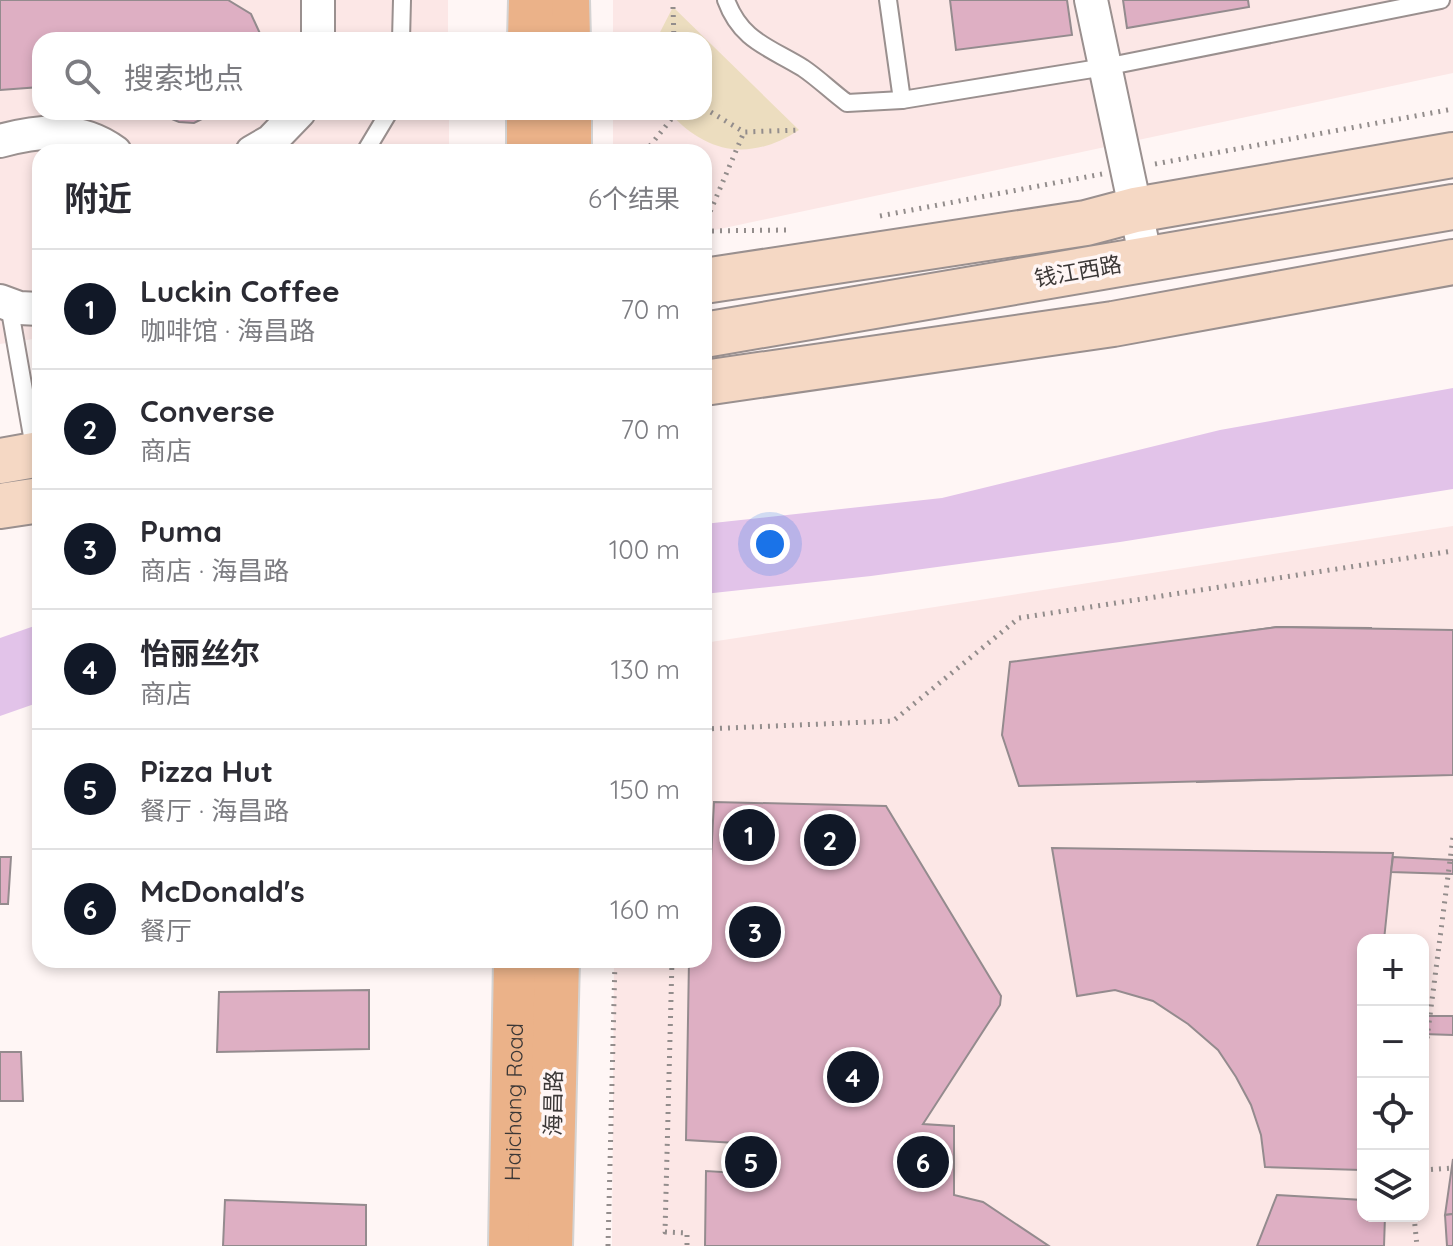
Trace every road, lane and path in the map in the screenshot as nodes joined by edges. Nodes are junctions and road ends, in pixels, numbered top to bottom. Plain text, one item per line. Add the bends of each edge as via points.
1 (318, 0) edge
2 (402, 0) edge
3 (531, 0) edge
4 (567, 0) edge
5 (726, 0) edge
6 (888, 0) edge
7 (1091, 0) edge
8 (1441, 0) edge
9 (673, 7) dead end
10 (318, 32) edge
11 (401, 32) edge
12 (530, 32) edge
13 (568, 32) edge
14 (674, 32) edge
15 (1105, 67) junction
16 (902, 100) junction
17 (1453, 109) edge
18 (712, 113) edge
19 (291, 120) edge
20 (384, 120) edge
21 (529, 120) edge
22 (569, 120) edge
23 (671, 120) edge
24 (799, 130) dead end
25 (744, 132) junction
26 (0, 141) edge
27 (104, 144) edge
28 (266, 144) edge
29 (370, 144) edge
30 (529, 144) edge
31 (569, 144) edge
32 (651, 144) edge
33 (1453, 155) edge
34 (1131, 190) junction
35 (1453, 207) edge
36 (712, 209) edge
37 (867, 218) dead end
38 (1086, 223) junction
39 (712, 228) edge
40 (793, 230) dead end
41 (1146, 259) junction
42 (1453, 262) edge
43 (712, 280) edge
44 (16, 305) edge
45 (712, 334) edge
46 (712, 382) edge
47 (25, 456) edge
48 (32, 501) edge
49 (0, 506) edge
50 (1453, 551) edge
51 (712, 729) edge
52 (1453, 837) edge
53 (516, 968) edge
54 (557, 968) edge
55 (615, 968) edge
56 (672, 968) edge
57 (1429, 1023) edge
58 (1453, 1168) edge
59 (1429, 1170) edge
60 (1415, 1222) edge
61 (511, 1246) edge
62 (550, 1246) edge
63 (608, 1246) edge
64 (687, 1246) edge
65 (1417, 1246) edge

1 - 10 street
2 - 11 lane
3 - 12 main road
4 - 13 main road
5 - 16 lane via 743,32 847,103
6 - 16 lane
7 - 15 street
8 - 15 lane
9 - 14 path
15 - 16 lane
15 - 34 street
17 - 34 path
18 - 25 path
19 - 28 street
20 - 29 lane
21 - 30 main road
22 - 31 main road
23 - 32 path
24 - 25 path
25 - 36 path
26 - 27 street via 31,132 66,132
33 - 34 main road
34 - 37 path
34 - 38 main road
34 - 41 street
35 - 41 main road, 钱江西路
38 - 41 main road via 1121,234
38 - 43 main road
39 - 40 path
41 - 45 main road, 钱江西路
42 - 46 main road via 1113,324
44 - 47 lane
48 - 49 main road
50 - 51 path via 1019,618 893,721
52 - 57 path
53 - 61 main road, Haichang Road
54 - 62 main road, 海昌路
55 - 63 path
56 - 64 path via 665,1232 687,1233
58 - 59 path
60 - 65 path

